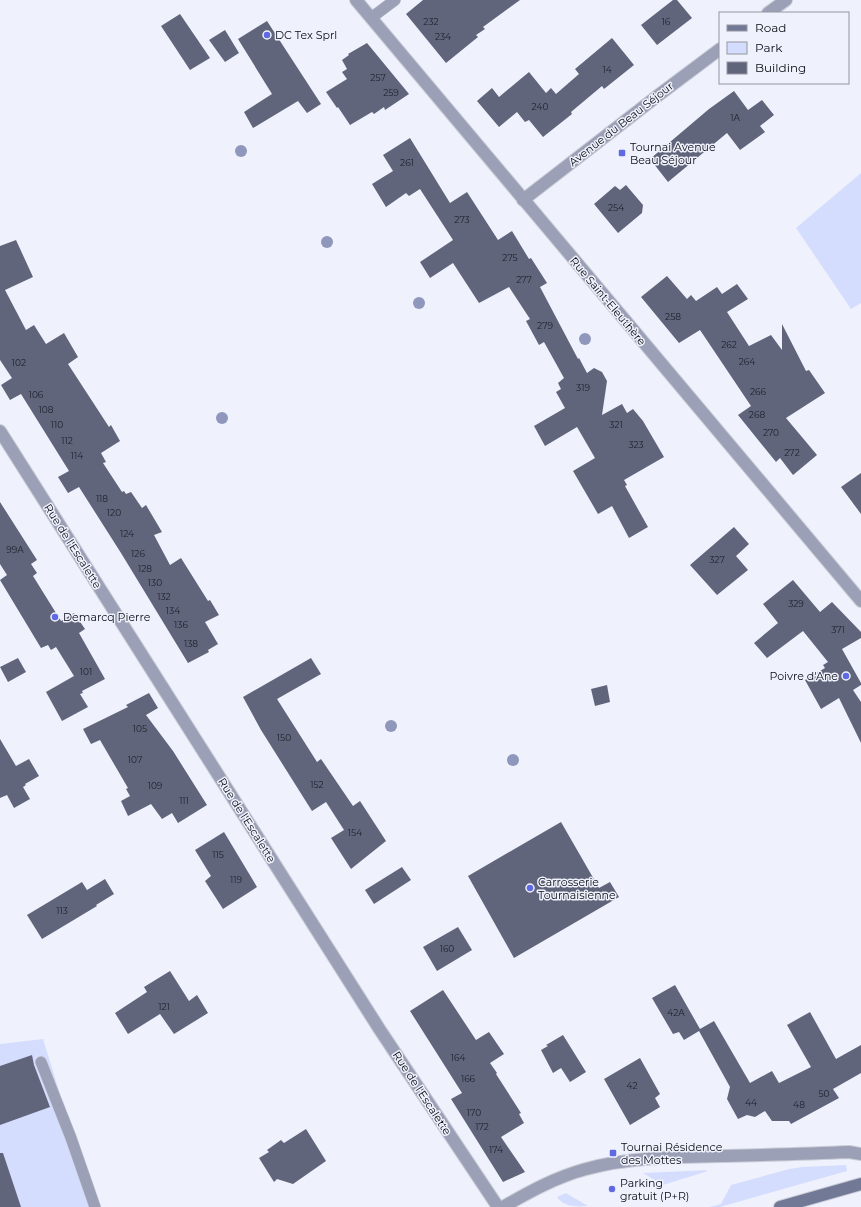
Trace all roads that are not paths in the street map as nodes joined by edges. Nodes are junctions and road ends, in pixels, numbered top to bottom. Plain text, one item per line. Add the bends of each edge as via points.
1 (356, 0) edge
2 (395, 0) edge
3 (786, 0) edge
4 (769, 12) edge
5 (371, 18) junction
6 (719, 50) edge
7 (524, 200) junction
8 (0, 431) edge
9 (861, 601) edge
10 (41, 1062) dead end
11 (861, 1154) edge
12 (861, 1184) edge
13 (95, 1207) edge
14 (498, 1207) edge
15 (503, 1207) edge
16 (780, 1207) edge

1 - 5 street, Rue Saint-Eleuthère
2 - 5 lane
3 - 4 street
5 - 7 street, Rue Saint-Eleuthère
6 - 7 street, Avenue du Beau Séjour
7 - 9 street, Rue Saint-Eleuthère
8 - 14 street, Rue de l'Escalette via 380,1030
10 - 13 lane
11 - 15 street via 849,1152 648,1158 615,1162 558,1179 530,1191
12 - 16 main road

